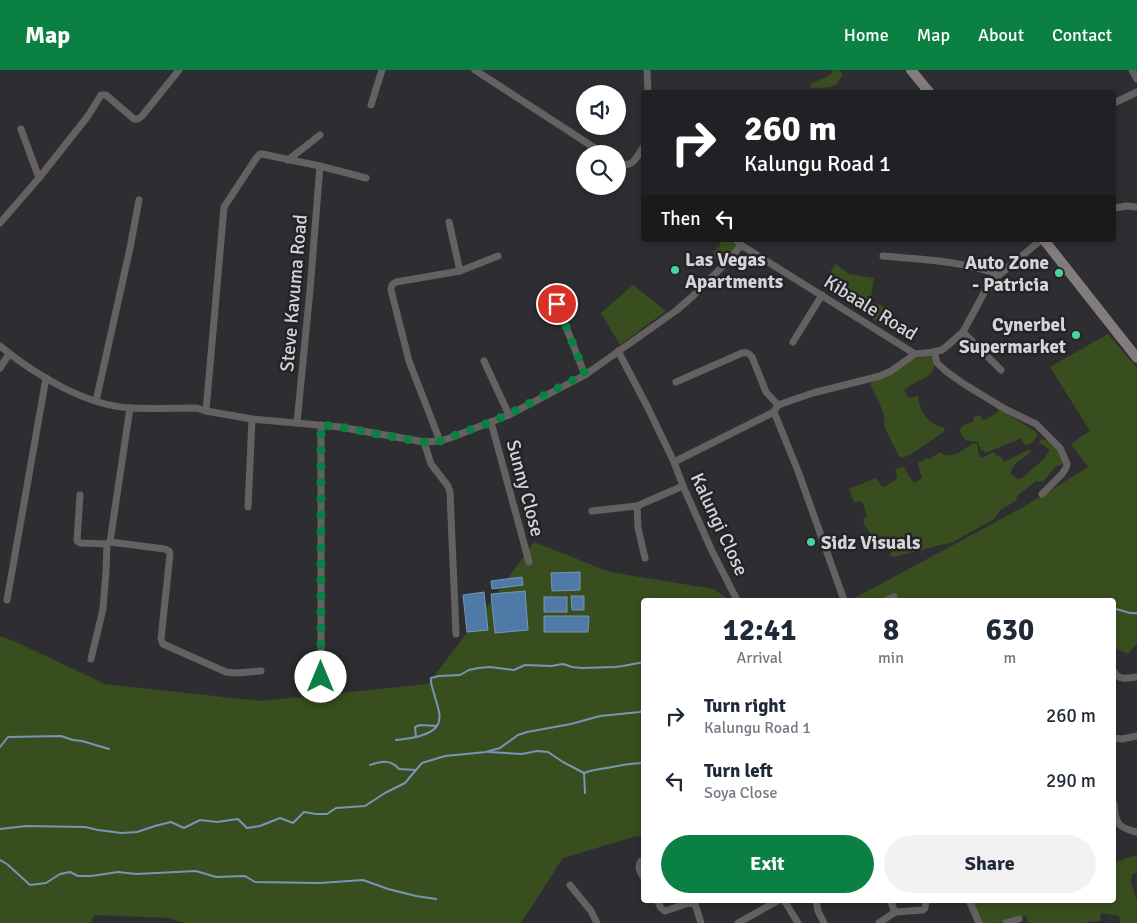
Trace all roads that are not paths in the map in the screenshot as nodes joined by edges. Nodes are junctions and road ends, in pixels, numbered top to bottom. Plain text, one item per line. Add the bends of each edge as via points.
1 (179, 70) edge
2 (382, 70) edge
3 (475, 70) edge
4 (647, 70) edge
5 (911, 70) edge
6 (1132, 70) edge
7 (1137, 79) edge
8 (648, 90) edge
9 (927, 90) edge
10 (1137, 92) edge
11 (1116, 102) edge
12 (371, 105) dead end
13 (21, 129) dead end
14 (320, 135) dead end
15 (590, 145) edge
16 (641, 150) edge
17 (288, 160) junction
18 (320, 166) junction
19 (626, 166) edge
20 (39, 178) junction
21 (366, 178) dead end
22 (139, 200) dead end
23 (1137, 207) edge
24 (1116, 208) edge
25 (449, 222) dead end
26 (0, 223) edge
27 (738, 242) edge
28 (1040, 242) edge
29 (1044, 242) edge
30 (498, 256) dead end
31 (883, 256) dead end
32 (460, 270) junction
33 (999, 275) junction
34 (822, 295) junction
35 (557, 304) dead end
36 (963, 332) junction
37 (793, 342) dead end
38 (0, 346) edge
39 (618, 351) junction
40 (934, 352) junction
41 (9, 354) junction
42 (915, 354) junction
43 (1137, 358) edge
44 (484, 361) dead end
45 (0, 368) edge
46 (1001, 370) dead end
47 (585, 374) junction
48 (46, 378) junction
49 (676, 382) dead end
50 (96, 401) junction
51 (778, 404) junction
52 (130, 408) junction
53 (206, 411) junction
54 (774, 412) junction
55 (509, 414) junction
56 (252, 419) junction
57 (491, 422) junction
58 (297, 423) junction
59 (321, 425) junction
60 (440, 441) junction
61 (424, 442) junction
62 (674, 462) junction
63 (683, 486) junction
64 (1042, 494) dead end
65 (80, 495) dead end
66 (637, 506) junction
67 (248, 507) dead end
68 (592, 511) dead end
69 (109, 543) junction
70 (645, 558) dead end
71 (529, 562) dead end
72 (736, 598) edge
73 (843, 598) edge
74 (7, 600) dead end
75 (456, 634) dead end
76 (91, 659) dead end
77 (260, 671) dead end
78 (1116, 676) edge
79 (321, 677) dead end
80 (1137, 677) edge
81 (1137, 736) edge
82 (1116, 738) edge
83 (1116, 819) edge
84 (1137, 832) edge
85 (641, 861) edge
86 (641, 874) edge
87 (570, 885) dead end
88 (658, 903) edge
89 (689, 903) edge
90 (689, 903) edge
91 (774, 903) edge
92 (786, 903) edge
93 (817, 903) edge
94 (891, 903) edge
95 (926, 903) edge
96 (970, 903) edge
97 (895, 912) junction
98 (1019, 919) dead end
99 (597, 923) edge
100 (701, 923) edge
101 (738, 923) edge
102 (798, 923) edge
103 (824, 923) edge
104 (879, 923) edge
105 (979, 923) edge
106 (1006, 923) edge

1 - 20 street via 138,119 106,95 101,95
2 - 12 street
3 - 15 street
4 - 8 street
5 - 9 main road
6 - 7 street
10 - 11 street
13 - 20 street
14 - 17 street
16 - 19 street
17 - 18 street
17 - 53 street via 258,155 224,207
18 - 21 street
18 - 58 street, Steve Kavuma Road
20 - 26 street
22 - 50 street
23 - 24 street
25 - 32 street
27 - 34 street, Kibaale Road
27 - 39 street via 729,260 693,296
28 - 33 street, Kibaale Road
29 - 43 main road
30 - 32 street
31 - 33 street via 962,265
32 - 60 street via 396,282 391,286 406,351
33 - 36 street, Kibaale Road via 985,291
34 - 37 street
34 - 42 street, Kibaale Road
35 - 47 street
36 - 40 street, Kibaale Road via 942,350
36 - 46 street
38 - 41 street
39 - 47 street
39 - 62 street, Kalungi Close
40 - 42 street, Kibaale Road
40 - 64 street via 938,363 947,372 1005,409 1036,424 1060,448 1066,468
41 - 45 street
41 - 48 street
42 - 51 street via 880,376
44 - 55 street
47 - 55 street
48 - 50 street
48 - 74 street
49 - 51 street via 747,353 752,357 766,392
50 - 52 street
51 - 54 street
52 - 53 street via 197,408
52 - 69 street
53 - 56 street
54 - 62 street
54 - 73 street
55 - 57 street
56 - 58 street
56 - 67 street
57 - 60 street
57 - 71 street, Sunny Close
58 - 59 street
59 - 61 street
59 - 79 street
60 - 61 street
61 - 75 street via 431,464 450,492
62 - 63 street, Kalungi Close
63 - 66 street
63 - 72 street, Kalungi Close
65 - 69 street via 77,540 81,543
66 - 68 street
66 - 70 street
69 - 76 street via 103,609
69 - 77 street via 169,551 163,644 226,672
78 - 80 street
81 - 82 street
83 - 84 street via 1126,830
85 - 86 street via 638,868
87 - 99 street
88 - 89 street via 665,911
90 - 100 street via 695,904
91 - 101 street
92 - 102 street
93 - 103 street
94 - 97 street
95 - 97 street via 923,910
96 - 105 street
97 - 104 street
98 - 106 street

